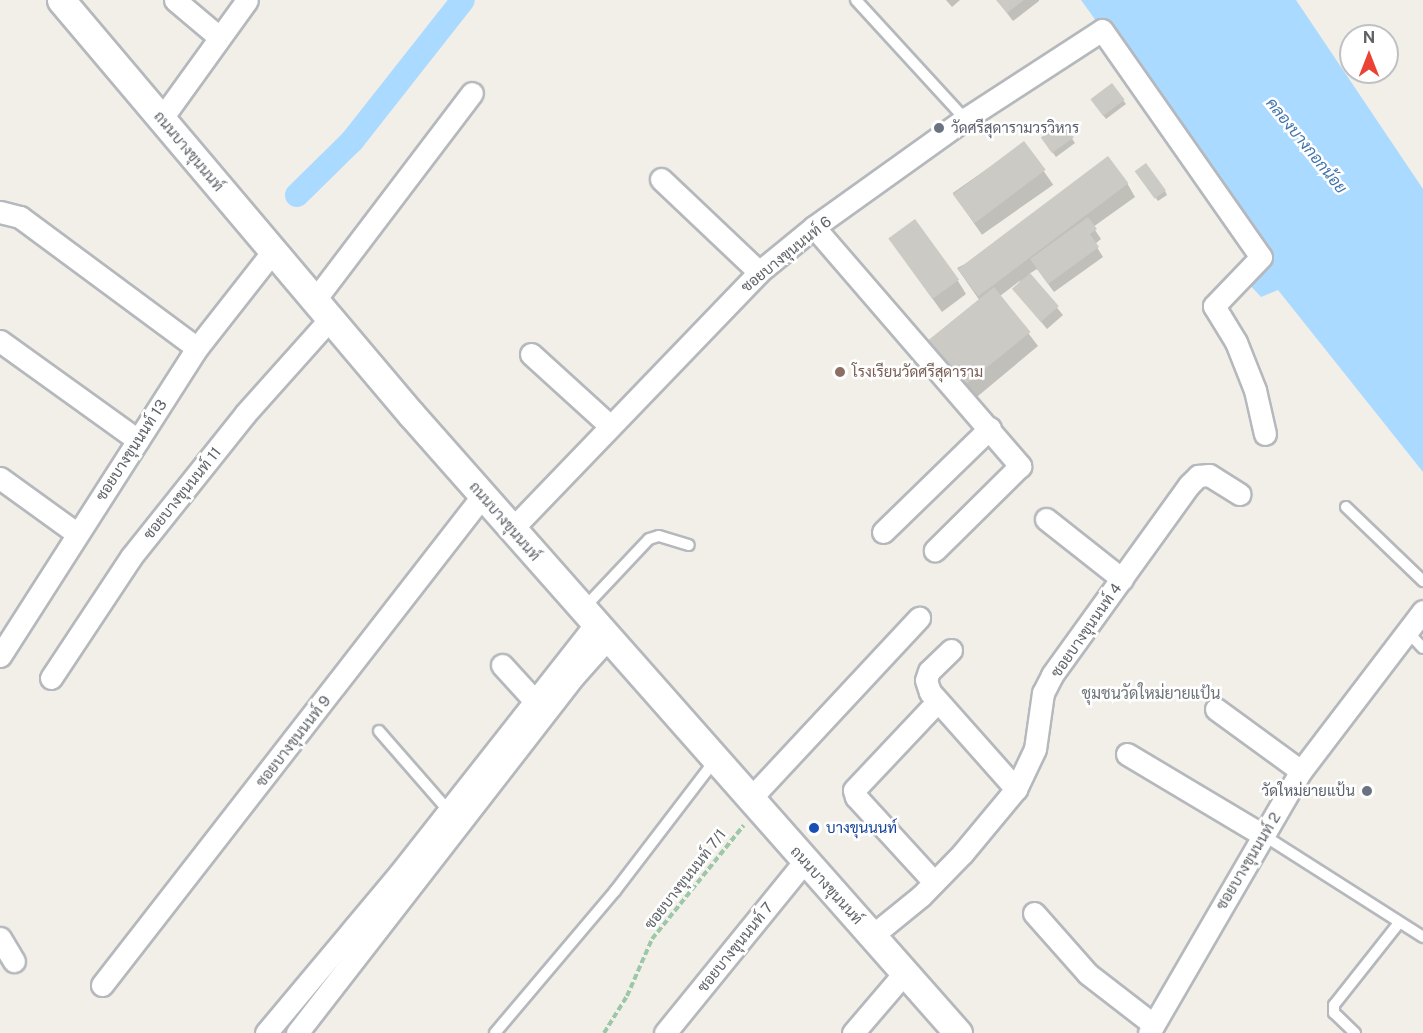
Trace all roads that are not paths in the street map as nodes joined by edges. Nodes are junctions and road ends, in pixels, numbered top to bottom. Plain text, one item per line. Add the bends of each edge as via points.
1 (62, 0) edge
2 (175, 0) edge
3 (247, 0) edge
4 (856, 0) edge
5 (219, 37) junction
6 (472, 93) dead end
7 (162, 118) junction
8 (965, 119) junction
9 (661, 180) dead end
10 (0, 212) edge
11 (814, 227) junction
12 (273, 251) junction
13 (759, 272) junction
14 (322, 310) junction
15 (0, 341) edge
16 (197, 348) junction
17 (531, 354) dead end
18 (610, 426) junction
19 (990, 428) junction
20 (1265, 434) dead end
21 (138, 440) junction
22 (0, 478) edge
23 (1240, 494) dead end
24 (483, 495) junction
25 (1346, 507) dead end
26 (1046, 519) dead end
27 (512, 529) junction
28 (883, 532) dead end
29 (76, 533) junction
30 (689, 545) dead end
31 (935, 550) dead end
32 (1122, 579) junction
33 (1423, 581) edge
34 (1423, 611) edge
35 (920, 618) dead end
36 (596, 624) junction
37 (1407, 631) junction
38 (1423, 648) edge
39 (951, 650) dead end
40 (0, 656) edge
41 (502, 665) dead end
42 (51, 678) dead end
43 (534, 700) junction
44 (937, 702) junction
45 (1216, 709) dead end
46 (379, 731) dead end
47 (1127, 754) dead end
48 (715, 760) junction
49 (1301, 771) junction
50 (1016, 789) junction
51 (754, 804) junction
52 (448, 810) junction
53 (1263, 835) junction
54 (805, 861) junction
55 (934, 882) junction
56 (1034, 913) dead end
57 (1399, 923) junction
58 (873, 935) junction
59 (1423, 937) edge
60 (0, 938) edge
61 (14, 961) dead end
62 (906, 971) junction
63 (102, 985) dead end
64 (1152, 1029) edge
65 (266, 1033) edge
66 (297, 1033) edge
67 (495, 1033) edge
68 (665, 1033) edge
69 (853, 1033) edge
70 (958, 1033) edge
71 (1355, 1033) edge

1 - 7 street, ถนนบางขุนนนท์
2 - 5 street
3 - 5 street
4 - 8 lane
5 - 7 street
6 - 14 street, ซอยบางขุนนนท์ 11
7 - 12 street, ถนนบางขุนนนท์
8 - 11 street, ซอยบางขุนนนท์ 6
8 - 20 street, ซอยบางขุนนนท์ 6 via 1102,30 1261,257 1214,306 1236,342 1252,381
9 - 13 street
10 - 16 street via 20,217
11 - 13 street, ซอยบางขุนนนท์ 6
11 - 19 street
12 - 14 street, ถนนบางขุนนนท์
12 - 16 street, ซอยบางขุนนนท์ 13
13 - 18 street, ซอยบางขุนนนท์ 6
14 - 24 street, ถนนบางขุนนนท์
14 - 42 street, ซอยบางขุนนนท์ 11 via 131,557
15 - 21 street
16 - 21 street, ซอยบางขุนนนท์ 13
17 - 18 street
18 - 27 street, ซอยบางขุนนนท์ 6
19 - 28 street
19 - 31 street via 1020,466
21 - 29 street, ซอยบางขุนนนท์ 13
22 - 29 street
23 - 32 street, ซอยบางขุนนนท์ 4 via 1209,476 1197,476
24 - 27 street, ถนนบางขุนนนท์
24 - 63 street, ซอยบางขุนนนท์ 9
25 - 33 lane
26 - 32 street
27 - 36 street, ถนนบางขุนนนท์
29 - 40 street, ซอยบางขุนนนท์ 13
30 - 36 lane via 659,536 649,539
32 - 50 street, ซอยบางขุนนนท์ 4 via 1052,675 1043,693 1035,749
34 - 37 street, ซอยบางขุนนนท์ 2
35 - 51 street
36 - 43 street
36 - 48 street, ถนนบางขุนนนท์
36 - 66 street via 574,676
37 - 38 lane
37 - 49 street, ซอยบางขุนนนท์ 2
39 - 44 street via 929,671 926,680
41 - 43 street
43 - 52 street
44 - 50 street
44 - 55 street via 854,790 856,797
45 - 49 street
46 - 52 lane
47 - 53 street
48 - 51 street, ถนนบางขุนนนท์
48 - 67 lane via 615,891
49 - 53 street, ซอยบางขุนนนท์ 2
50 - 55 street, ซอยบางขุนนนท์ 4
51 - 54 street, ถนนบางขุนนนท์
52 - 65 street
53 - 57 lane
53 - 64 street, ซอยบางขุนนนท์ 2
54 - 58 street, ถนนบางขุนนนท์
54 - 68 street, ซอยบางขุนนนท์ 7
55 - 58 street, ซอยบางขุนนนท์ 4
56 - 64 street via 1088,974
57 - 59 lane
57 - 71 lane via 1334,1005 1334,1013
58 - 62 street, ถนนบางขุนนนท์
60 - 61 street
62 - 69 street
62 - 70 street, ถนนบางขุนนนท์

